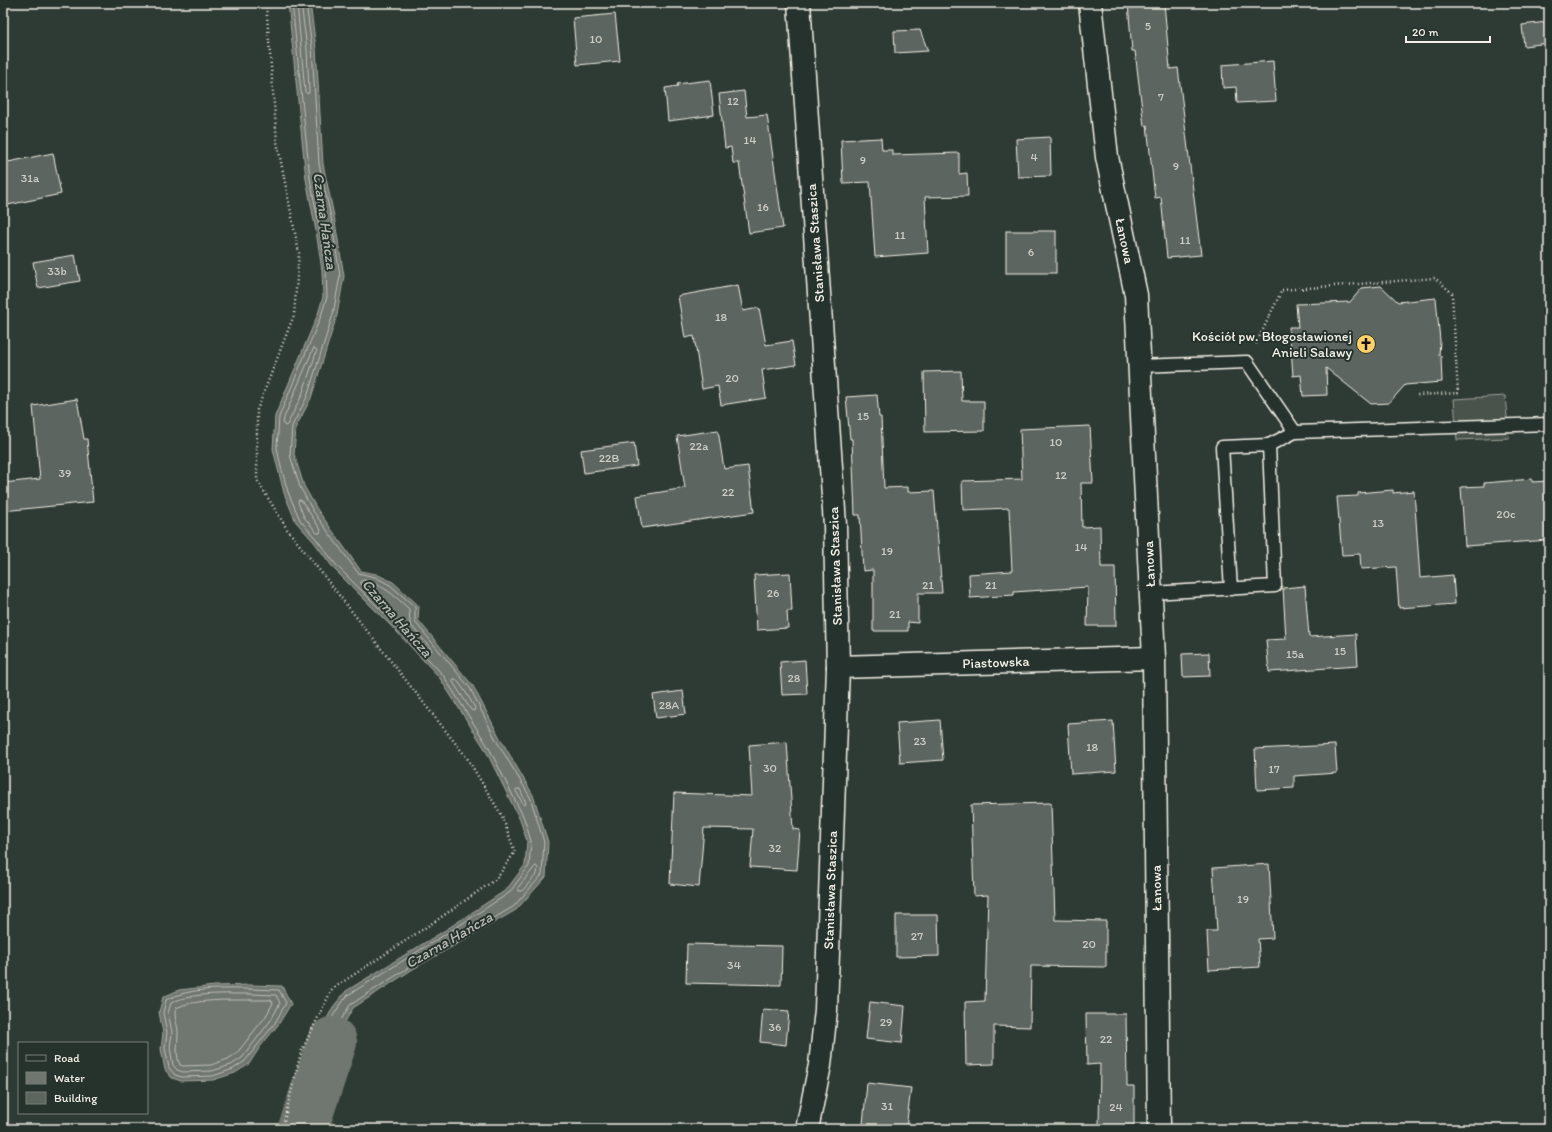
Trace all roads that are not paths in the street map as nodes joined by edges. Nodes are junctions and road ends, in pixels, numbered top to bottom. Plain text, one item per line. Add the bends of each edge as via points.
1 (799, 3) edge
2 (1090, 3) edge
3 (1139, 366) junction
4 (1549, 424) edge
5 (1294, 432) junction
6 (1269, 445) junction
7 (1231, 589) junction
8 (1150, 593) junction
9 (1154, 658) junction
10 (838, 667) junction
11 (807, 1129) edge
12 (1159, 1129) edge

1 - 10 street, Stanisława Staszica via 835,526
2 - 3 street, Łanowa via 1107,157 1136,295
3 - 5 lane via 1247,362
3 - 8 street, Łanowa
4 - 5 lane
5 - 6 lane
6 - 7 lane via 1275,586
6 - 7 lane via 1222,447
7 - 8 lane
8 - 9 street, Łanowa
9 - 10 street, Piastowska
9 - 12 street, Łanowa
10 - 11 street, Stanisława Staszica via 826,1010 820,1065

